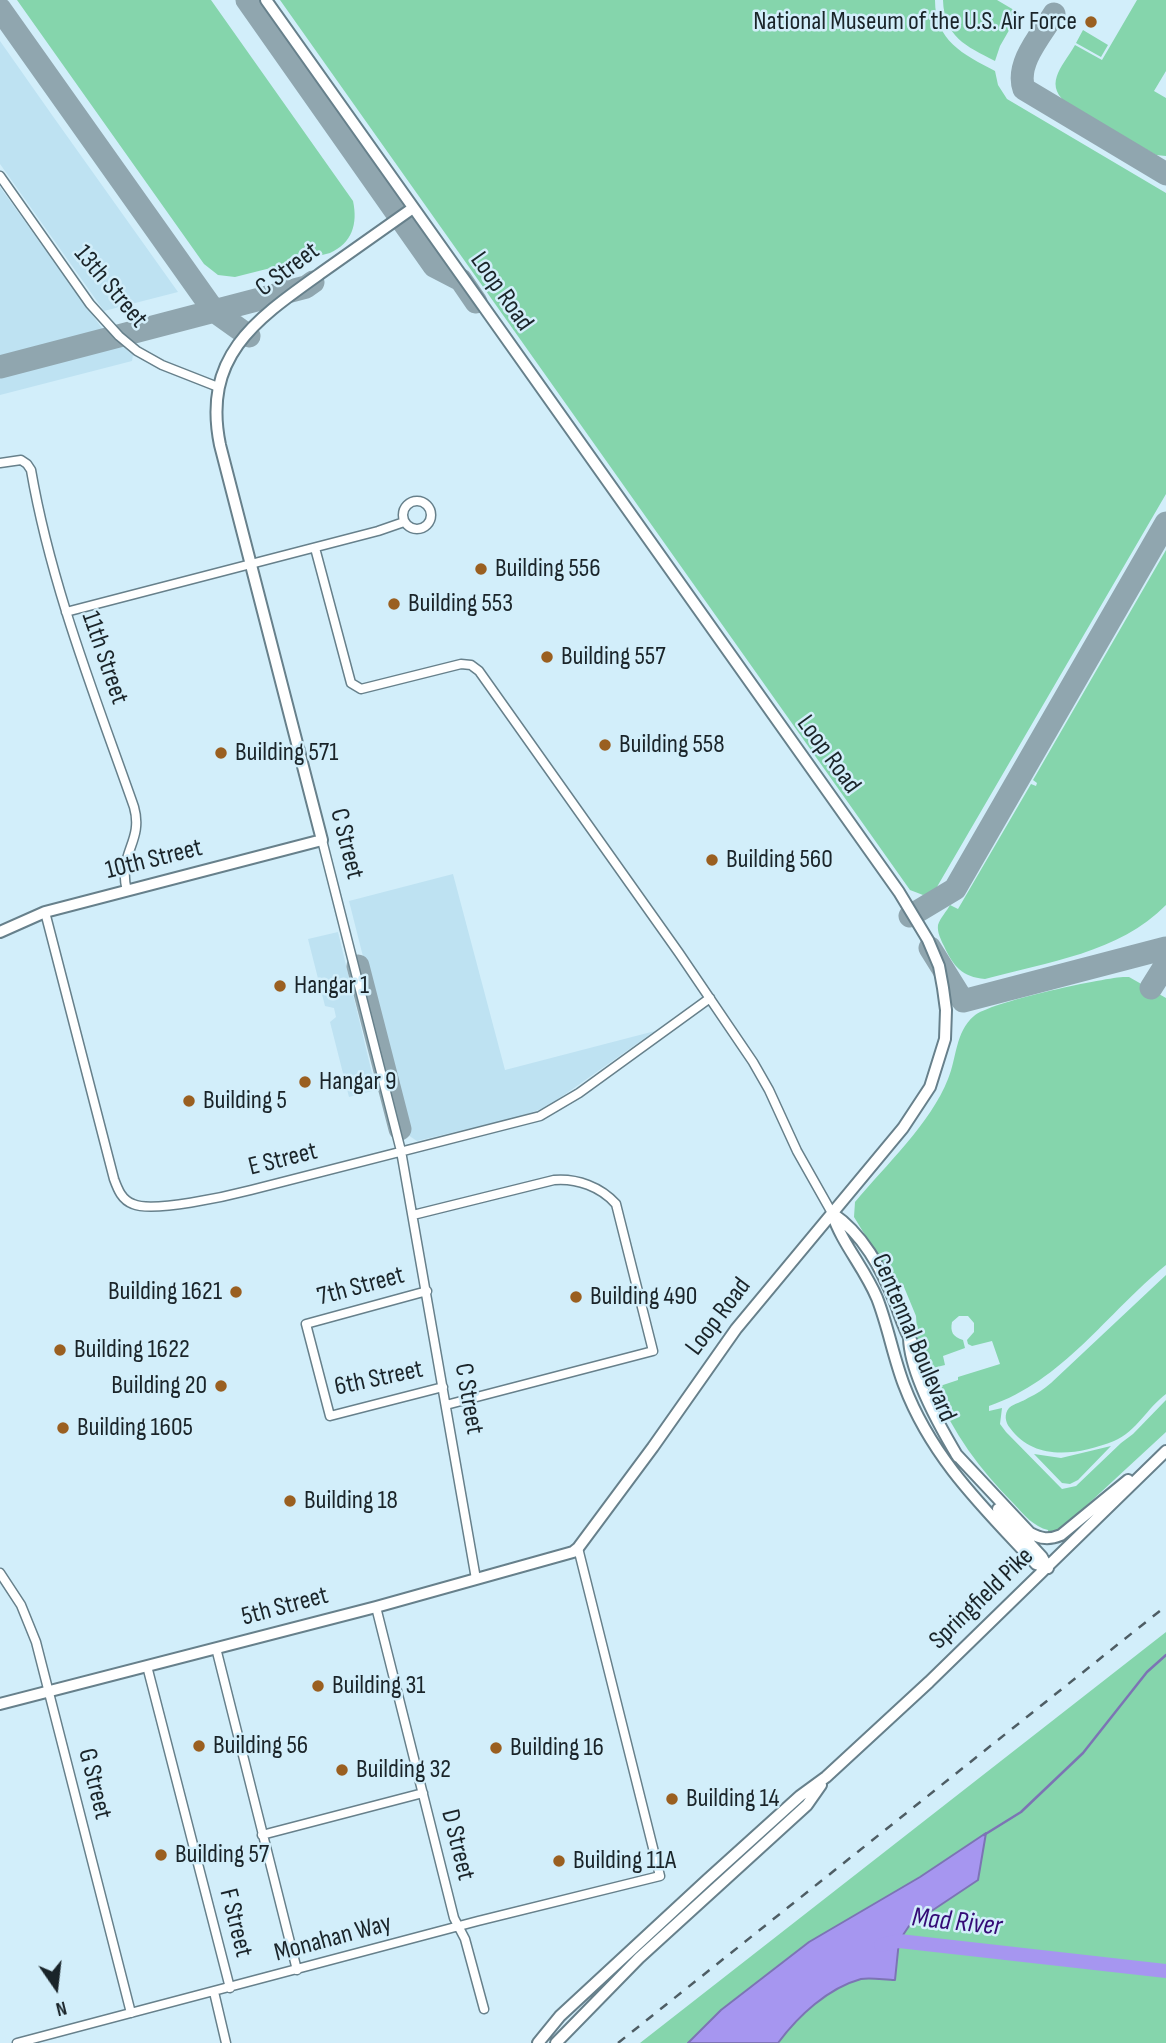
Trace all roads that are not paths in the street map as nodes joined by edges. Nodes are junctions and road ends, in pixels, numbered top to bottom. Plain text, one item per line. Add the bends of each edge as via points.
1 (266, 0) edge
2 (0, 176) edge
3 (413, 208) junction
4 (218, 387) junction
5 (0, 463) edge
6 (404, 522) dead end
7 (315, 548) junction
8 (251, 565) junction
9 (66, 612) junction
10 (322, 840) junction
11 (127, 891) junction
12 (45, 912) junction
13 (0, 932) edge
14 (710, 998) junction
15 (401, 1151) junction
16 (832, 1213) junction
17 (413, 1215) junction
18 (427, 1291) junction
19 (306, 1324) joint
20 (443, 1387) junction
21 (446, 1405) junction
22 (1166, 1450) edge
23 (956, 1454) junction
24 (578, 1548) junction
25 (1048, 1568) junction
26 (0, 1573) edge
27 (476, 1579) junction
28 (376, 1607) junction
29 (216, 1648) junction
30 (147, 1666) junction
31 (49, 1691) junction
32 (0, 1704) edge
33 (826, 1777) junction
34 (423, 1793) junction
35 (262, 1835) junction
36 (458, 1927) junction
37 (297, 1970) junction
38 (230, 1988) junction
39 (214, 1992) junction
40 (484, 2010) dead end
41 (131, 2013) junction
42 (17, 2043) edge
43 (226, 2043) edge
44 (538, 2043) edge
45 (556, 2043) edge

1 - 3 street, Loop Road
2 - 4 street, 13th Street via 90,304 119,336 162,365
3 - 4 street, C Street via 260,320 233,351
3 - 16 street, Loop Road via 899,892 939,966 946,1010 945,1039 936,1073 914,1114
4 - 8 street, C Street via 218,433
5 - 9 street, 11th Street via 21,460 31,470
6 - 7 street
7 - 8 street
7 - 14 street via 351,683 361,689 456,665 476,667
8 - 9 street
8 - 10 street, C Street
9 - 11 street, 11th Street via 136,815 136,832 123,868
10 - 11 street, 10th Street
10 - 15 street, C Street
11 - 12 street, 10th Street
12 - 13 street, 10th Street
12 - 15 street, E Street via 114,1179 129,1202 148,1207 228,1195
14 - 15 street, E Street via 550,1111
14 - 16 street via 763,1078
15 - 17 street, C Street
16 - 23 street, Centennal Boulevard via 849,1224 882,1272 918,1355 920,1378 933,1412
16 - 24 street, Loop Road via 748,1313
16 - 25 street, Centennal Boulevard via 877,1298 903,1384 935,1446 972,1498 1036,1564
17 - 18 street, C Street
17 - 21 street via 554,1180 573,1180 599,1189 616,1204 653,1350
18 - 19 street, 7th Street
18 - 20 street, C Street
19 - 20 street, 6th Street via 330,1416
20 - 21 street, C Street
21 - 27 street, C Street
22 - 23 street via 1061,1535 1050,1539 1030,1532
22 - 25 street, Springfield Pike
23 - 25 street, Centennal Boulevard via 982,1492
24 - 27 street, 5th Street via 565,1556
24 - 36 street, Monahan Way via 660,1876
25 - 33 street, Springfield Pike
26 - 31 street, G Street via 30,1625
27 - 28 street, 5th Street
28 - 29 street, 5th Street
28 - 34 street, D Street
29 - 30 street, 5th Street
29 - 35 street
30 - 31 street, 5th Street
30 - 38 street, F Street
31 - 32 street, 5th Street
31 - 41 street, G Street
33 - 44 street, Springfield Pike via 706,1880
33 - 45 street, Springfield Pike via 807,1805 623,1973
34 - 35 street
34 - 36 street, D Street
35 - 37 street
36 - 37 street, Monahan Way
36 - 40 street, D Street
37 - 38 street, Monahan Way
38 - 39 street, Monahan Way
39 - 41 street, Monahan Way
39 - 43 street, F Street
41 - 42 street, Monahan Way

